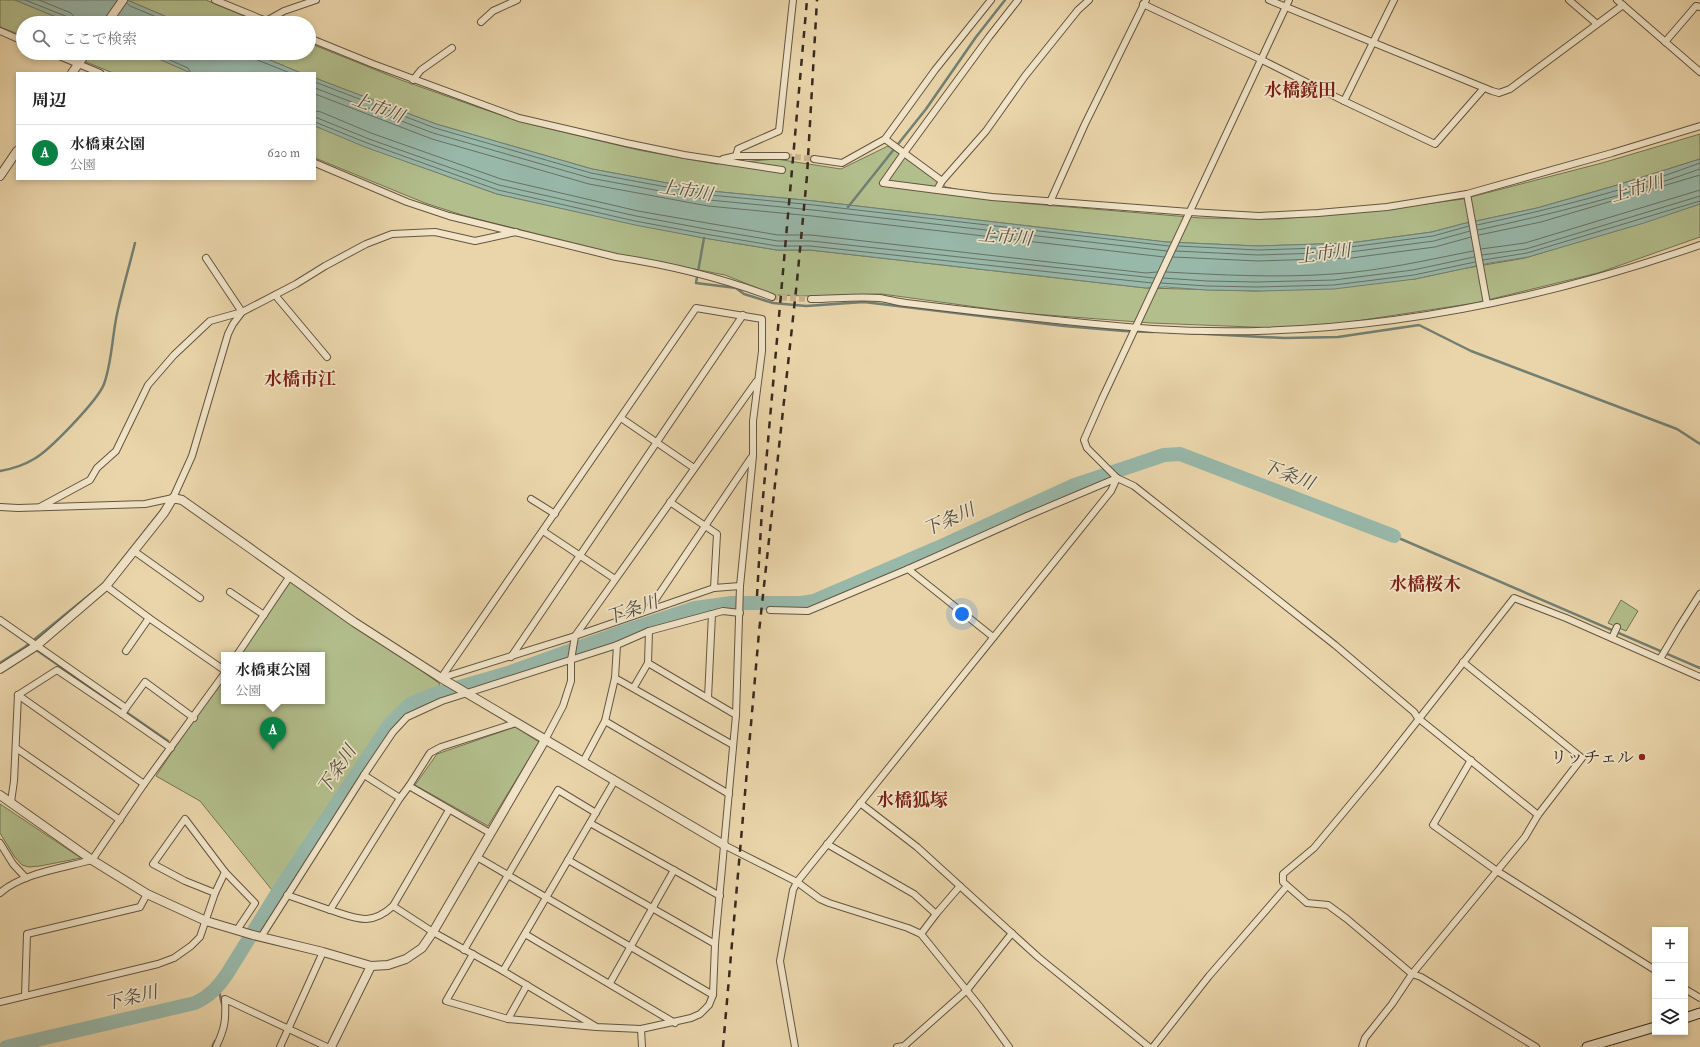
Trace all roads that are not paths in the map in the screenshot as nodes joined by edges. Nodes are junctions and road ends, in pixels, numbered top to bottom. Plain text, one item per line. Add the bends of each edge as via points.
1 (123, 0) edge
2 (215, 0) edge
3 (316, 0) edge
4 (517, 0) edge
5 (793, 0) edge
6 (991, 0) edge
7 (1018, 0) edge
8 (1089, 0) edge
9 (1269, 0) edge
10 (1290, 0) edge
11 (1394, 0) edge
12 (1570, 0) edge
13 (1617, 0) edge
14 (1144, 2) edge
15 (1623, 5) junction
16 (1286, 7) junction
17 (1700, 7) edge
18 (112, 16) edge
19 (254, 16) edge
20 (277, 16) edge
21 (481, 22) dead end
22 (1597, 24) junction
23 (0, 32) edge
24 (16, 38) edge
25 (316, 41) edge
26 (1665, 42) junction
27 (1374, 43) junction
28 (452, 48) dead end
29 (81, 60) edge
30 (83, 60) edge
31 (1262, 60) junction
32 (73, 72) edge
33 (99, 72) edge
34 (1700, 72) edge
35 (413, 80) junction
36 (1484, 88) junction
37 (1344, 101) junction
38 (1700, 126) edge
39 (885, 139) junction
40 (16, 153) edge
41 (904, 153) junction
42 (736, 156) junction
43 (786, 156) tunnel mouth
44 (814, 159) tunnel mouth
45 (718, 160) junction
46 (316, 164) edge
47 (782, 170) dead end
48 (0, 176) edge
49 (942, 181) junction
50 (937, 190) junction
51 (1467, 194) junction
52 (1050, 202) junction
53 (1189, 214) junction
54 (516, 232) junction
55 (1700, 244) edge
56 (206, 258) dead end
57 (275, 295) junction
58 (772, 297) tunnel mouth
59 (811, 299) tunnel mouth
60 (1487, 304) junction
61 (242, 312) junction
62 (744, 315) junction
63 (1136, 327) junction
64 (327, 357) dead end
65 (757, 380) junction
66 (621, 418) junction
67 (656, 442) junction
68 (753, 456) junction
69 (694, 468) junction
70 (1116, 478) junction
71 (173, 498) junction
72 (531, 499) dead end
73 (670, 502) junction
74 (0, 507) edge
75 (38, 508) junction
76 (555, 514) junction
77 (705, 526) junction
78 (543, 531) junction
79 (134, 551) junction
80 (580, 555) junction
81 (908, 569) junction
82 (290, 576) junction
83 (615, 579) junction
84 (106, 586) junction
85 (714, 588) junction
86 (740, 588) junction
87 (230, 592) dead end
88 (1700, 594) edge
89 (200, 598) dead end
90 (649, 609) junction
91 (770, 610) dead end
92 (740, 611) junction
93 (712, 614) junction
94 (264, 616) junction
95 (149, 618) junction
96 (0, 620) edge
97 (1618, 627) dead end
98 (649, 631) junction
99 (993, 637) junction
100 (575, 638) junction
101 (1612, 638) junction
102 (617, 645) junction
103 (36, 646) junction
104 (126, 651) dead end
105 (239, 652) edge
106 (511, 657) junction
107 (571, 658) junction
108 (1661, 658) junction
109 (1463, 662) junction
110 (648, 663) junction
111 (221, 668) edge
112 (0, 669) edge
113 (1700, 677) edge
114 (221, 678) edge
115 (615, 678) junction
116 (444, 680) junction
117 (634, 687) junction
118 (465, 692) junction
119 (18, 695) junction
120 (708, 698) junction
121 (124, 711) junction
122 (736, 715) junction
123 (194, 718) junction
124 (1418, 718) junction
125 (605, 721) junction
126 (516, 723) junction
127 (545, 740) junction
128 (733, 745) junction
129 (16, 748) junction
130 (171, 748) junction
131 (1471, 760) junction
132 (583, 762) junction
133 (364, 775) junction
134 (615, 780) junction
135 (144, 784) junction
136 (408, 786) junction
137 (729, 794) junction
138 (0, 795) edge
139 (400, 798) junction
140 (12, 802) junction
141 (860, 803) junction
142 (449, 810) junction
143 (596, 813) junction
144 (1538, 815) junction
145 (120, 820) junction
146 (590, 823) junction
147 (490, 833) junction
148 (0, 842) edge
149 (827, 844) junction
150 (724, 845) junction
151 (477, 857) junction
152 (92, 860) junction
153 (568, 860) junction
154 (674, 870) junction
155 (1497, 871) junction
156 (225, 872) junction
157 (508, 875) junction
158 (26, 878) junction
159 (797, 882) junction
160 (960, 886) junction
161 (1287, 886) junction
162 (0, 893) edge
163 (215, 893) junction
164 (147, 894) junction
165 (287, 895) junction
166 (720, 896) junction
167 (547, 897) junction
168 (393, 906) junction
169 (652, 908) junction
170 (330, 910) junction
171 (936, 914) junction
172 (206, 921) junction
173 (239, 931) junction
174 (433, 932) junction
175 (1012, 933) junction
176 (525, 934) junction
177 (921, 934) junction
178 (257, 936) junction
179 (715, 944) junction
180 (631, 947) junction
181 (464, 950) junction
182 (323, 952) junction
183 (473, 954) junction
184 (371, 966) junction
185 (1652, 968) edge
186 (503, 971) junction
187 (1412, 974) junction
188 (610, 983) junction
189 (527, 985) junction
190 (966, 990) junction
191 (1688, 991) edge
192 (713, 995) junction
193 (25, 996) junction
194 (1700, 998) edge
195 (0, 1002) edge
196 (1700, 1013) edge
197 (1688, 1017) edge
198 (508, 1019) junction
199 (675, 1023) junction
200 (596, 1027) junction
201 (289, 1028) junction
202 (1652, 1028) edge
203 (641, 1029) junction
204 (216, 1047) edge
205 (280, 1047) edge
206 (328, 1047) edge
207 (331, 1047) edge
208 (642, 1047) edge
209 (795, 1047) edge
210 (897, 1047) edge
211 (1009, 1047) edge
212 (1149, 1047) edge
213 (1153, 1047) edge
214 (1362, 1047) edge
215 (1536, 1047) edge
216 (1586, 1047) edge

1 - 18 street
2 - 19 street
3 - 20 street
4 - 21 street via 493,11
5 - 42 street via 779,131 738,149
6 - 39 street via 935,70
7 - 41 street
8 - 49 street via 1024,76 986,131
9 - 16 street
10 - 16 street
11 - 27 street
12 - 22 street
13 - 15 street
14 - 31 street
14 - 52 street
15 - 22 street
15 - 26 street
16 - 27 street
16 - 31 street
17 - 26 street via 1696,6
22 - 36 street via 1510,89 1499,93
23 - 24 street
25 - 35 street
26 - 34 street
27 - 36 street
27 - 37 street
28 - 35 street via 421,70
29 - 32 street
30 - 33 street
31 - 37 street
31 - 53 street
35 - 45 street via 519,118 626,143
36 - 37 street via 1435,144
38 - 51 street
39 - 41 street
39 - 44 street via 842,163
40 - 48 street
41 - 49 street
41 - 50 street via 883,183
42 - 43 street
42 - 45 street
45 - 47 street
46 - 54 street via 407,202 449,216
49 - 50 street
50 - 52 street
51 - 53 street via 1387,207 1318,213 1259,216
51 - 60 street
52 - 53 street
53 - 63 street
54 - 57 street via 475,241 435,232 392,234 366,244
54 - 58 street via 737,284
55 - 60 street via 1596,278
56 - 61 street
57 - 61 street
57 - 64 street
59 - 63 street via 878,298 1023,317
60 - 63 street via 1450,312 1373,322 1266,331
61 - 71 street via 228,334 192,456
61 - 75 street via 210,321 174,356 148,385 116,451 97,468 90,480
62 - 65 street via 762,318 762,351
62 - 66 street via 696,308
62 - 67 street
63 - 70 street via 1084,440 1087,448
65 - 68 street
65 - 69 street
66 - 67 street
66 - 76 street
67 - 69 street
67 - 80 street
68 - 77 street
68 - 86 street
69 - 73 street
70 - 81 street
70 - 99 street via 1111,491
70 - 124 street via 1134,486 1335,645
71 - 75 street via 145,504
71 - 79 street
71 - 82 street via 182,500
72 - 76 street
73 - 77 street
73 - 83 street
74 - 75 street
76 - 78 street
77 - 85 street via 717,534
77 - 90 street
78 - 80 street
78 - 116 street
79 - 84 street
79 - 89 street
80 - 83 street
80 - 106 street
81 - 91 street via 808,611
81 - 99 street
82 - 94 street
82 - 116 street via 354,622
83 - 100 street
84 - 95 street
84 - 103 street
85 - 86 street
85 - 90 street
86 - 92 street
87 - 94 street
88 - 108 street
90 - 100 street
92 - 93 street
92 - 122 street
93 - 98 street
93 - 120 street
94 - 105 street
95 - 104 street
95 - 111 street
96 - 103 street
97 - 101 street
98 - 102 street
98 - 110 street
99 - 141 street
100 - 106 street
100 - 107 street
101 - 108 street
101 - 109 street via 1514,598
102 - 107 street
102 - 115 street
103 - 112 street
103 - 121 street
106 - 116 street
107 - 118 street
107 - 127 street via 571,681 564,706
108 - 113 street
109 - 124 street
109 - 144 street via 1582,758
110 - 117 street
110 - 120 street
114 - 123 street
115 - 117 street
115 - 125 street
116 - 118 street
117 - 128 street
118 - 126 street
118 - 133 street via 408,717 393,732
119 - 121 street via 57,670
119 - 129 street
119 - 135 street
120 - 122 street
121 - 123 street via 145,682
121 - 130 street
122 - 128 street
123 - 130 street
124 - 131 street
124 - 161 street via 1314,848 1283,874 1283,882
125 - 132 street
125 - 137 street
126 - 127 street
126 - 136 street via 440,747 430,753
127 - 132 street
127 - 147 street
128 - 137 street
129 - 140 street
129 - 145 street
130 - 135 street
131 - 144 street
131 - 155 street via 1433,825
132 - 134 street
133 - 139 street
133 - 165 street
134 - 143 street
134 - 150 street
135 - 145 street
136 - 139 street
136 - 142 street
137 - 150 street
138 - 140 street
139 - 170 street
140 - 152 street
141 - 149 street
141 - 160 street
142 - 147 street
142 - 168 street
143 - 146 street
143 - 157 street via 558,790
144 - 155 street via 1525,837
145 - 152 street
146 - 153 street
146 - 154 street
147 - 151 street
148 - 158 street via 13,864
149 - 159 street
149 - 171 street via 914,894
150 - 159 street
150 - 166 street
151 - 157 street
151 - 174 street
152 - 158 street
152 - 164 street
153 - 167 street
153 - 169 street
154 - 166 street
154 - 169 street
155 - 185 street
155 - 187 street
156 - 163 street
156 - 163 street via 185,819 153,864
156 - 173 street via 254,903
157 - 167 street
157 - 181 street
158 - 162 street via 6,887
159 - 177 street via 829,903
159 - 209 street via 793,890 780,961
160 - 171 street
160 - 175 street
161 - 187 street via 1307,903 1328,905
161 - 213 street via 1209,976
163 - 172 street
164 - 172 street
164 - 193 street via 140,907 27,934
165 - 170 street
165 - 178 street
166 - 179 street
167 - 176 street
167 - 180 street
168 - 170 street via 367,920
168 - 174 street
169 - 179 street
169 - 180 street
171 - 177 street
172 - 173 street
172 - 193 street via 200,937 174,958
173 - 178 street
174 - 181 street
174 - 184 street via 422,948 406,959
175 - 190 street
175 - 212 street
176 - 186 street
176 - 188 street
177 - 190 street
178 - 182 street
179 - 192 street
180 - 188 street
180 - 192 street
181 - 183 street
182 - 184 street
182 - 201 street
183 - 186 street
183 - 198 street via 446,1000
184 - 207 street
186 - 189 street
187 - 214 street via 1365,1038
187 - 215 street via 1421,976
188 - 199 street
189 - 198 street
189 - 200 street
190 - 210 street via 904,1046
190 - 211 street
191 - 194 street
192 - 199 street via 709,1005 700,1014
193 - 195 street
196 - 197 main road
198 - 200 street
199 - 203 street
200 - 203 street
201 - 204 street via 225,999 224,1030
201 - 205 street
201 - 206 street
202 - 216 main road
203 - 208 street

